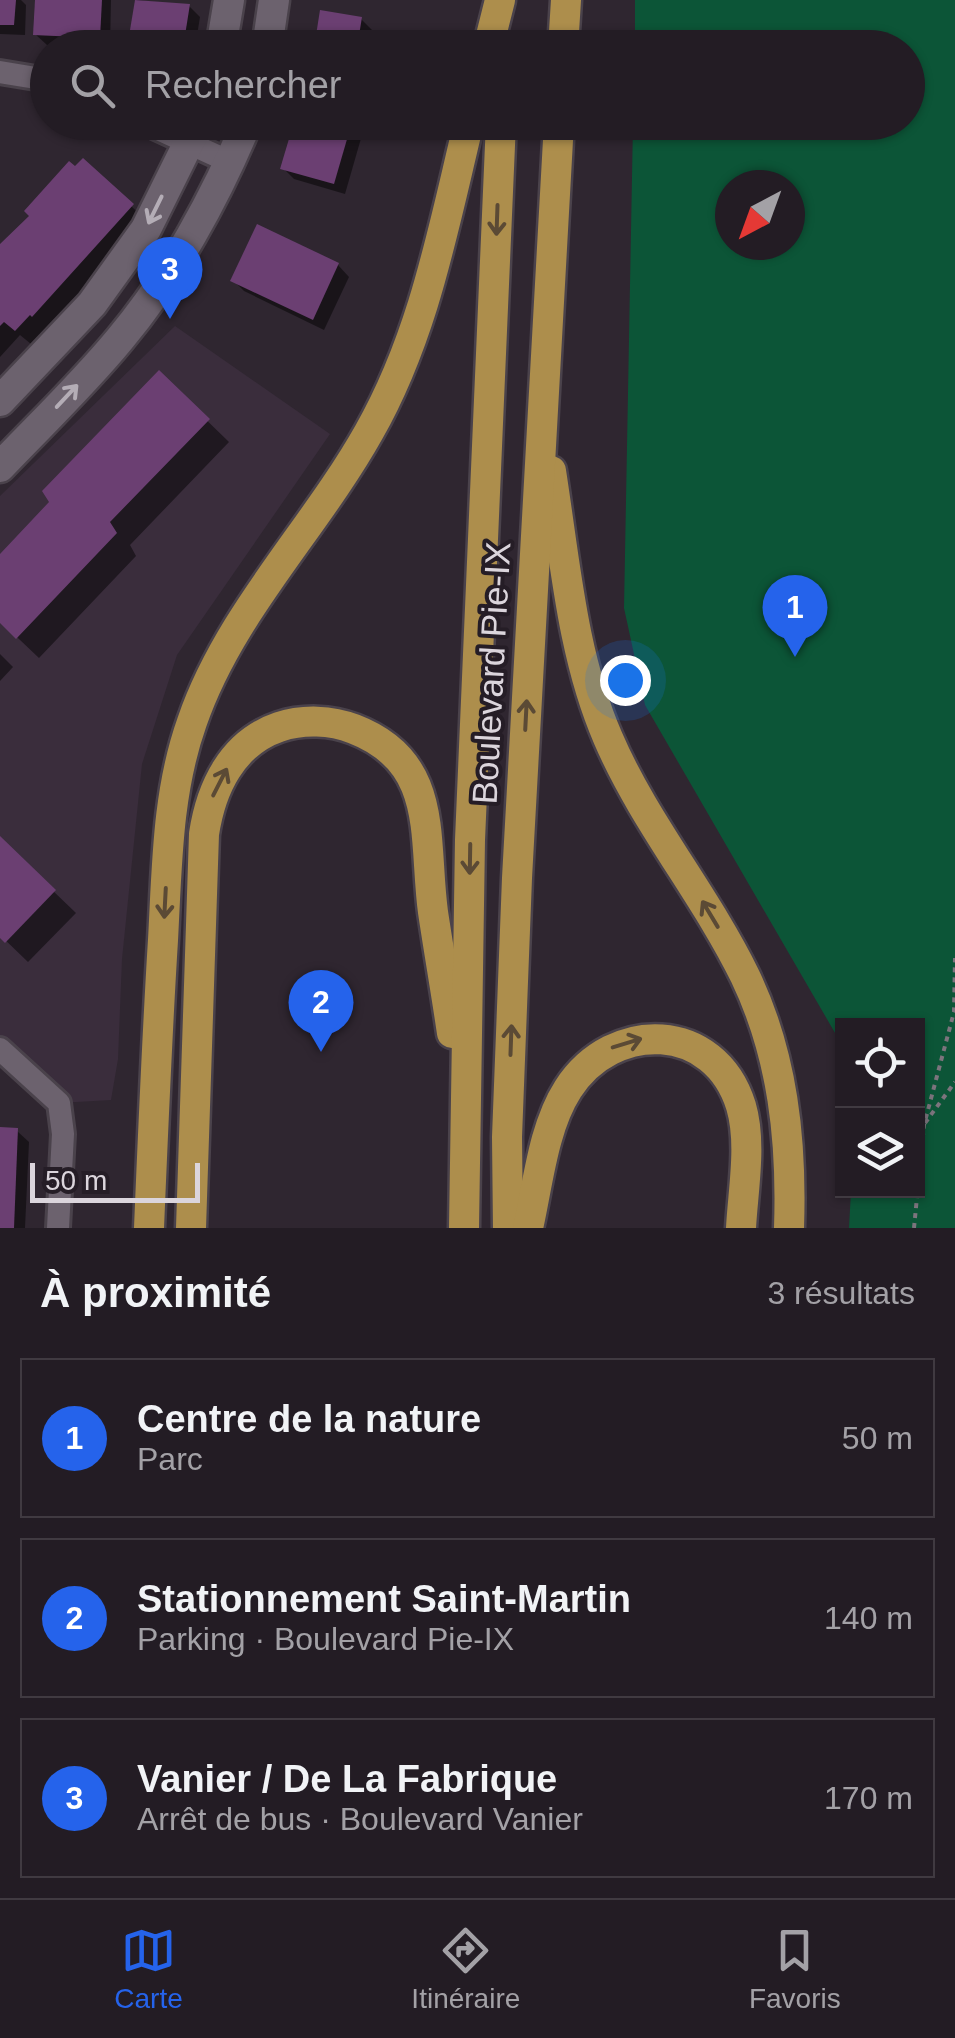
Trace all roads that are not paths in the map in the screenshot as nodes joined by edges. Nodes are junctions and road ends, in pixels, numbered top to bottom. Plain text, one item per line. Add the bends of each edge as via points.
1 (228, 0) edge
2 (274, 0) edge
3 (503, 0) edge
4 (566, 0) edge
5 (224, 30) edge
6 (270, 30) edge
7 (494, 30) edge
8 (504, 30) edge
9 (565, 30) edge
10 (0, 72) edge
11 (30, 77) edge
12 (189, 140) edge
13 (202, 140) edge
14 (239, 140) edge
15 (465, 140) edge
16 (500, 140) edge
17 (558, 140) edge
18 (230, 162) junction
19 (0, 401) edge
20 (542, 414) junction
21 (0, 467) edge
22 (0, 1049) edge
23 (465, 1115) junction
24 (58, 1228) edge
25 (149, 1228) edge
26 (191, 1228) edge
27 (464, 1228) edge
28 (508, 1228) edge
29 (528, 1228) edge
30 (742, 1228) edge
31 (789, 1228) edge

1 - 5 street
2 - 6 street
3 - 7 highway
3 - 8 highway
4 - 9 highway
10 - 11 street
12 -> 19 street via 135,244 92,304
13 - 18 street
14 - 18 street
15 -> 25 highway via 432,281 401,371 354,458 230,640 184,745 168,850
16 -> 23 highway, Boulevard Pie-IX
17 - 20 highway, Boulevard Pie-IX
21 -> 18 street via 122,337
28 -> 20 highway, Boulevard Pie-IX via 517,878
31 -> 20 highway via 787,1128 769,1038 745,975 644,808 600,720 578,641
22 - 24 street via 58,1104
26 -> 23 highway via 204,834 223,773 243,749 275,728 314,722 358,730 396,755 416,781
23 - 27 highway, Boulevard Pie-IX
29 -> 30 highway via 565,1092 599,1055 646,1038 692,1048 731,1083 744,1122

